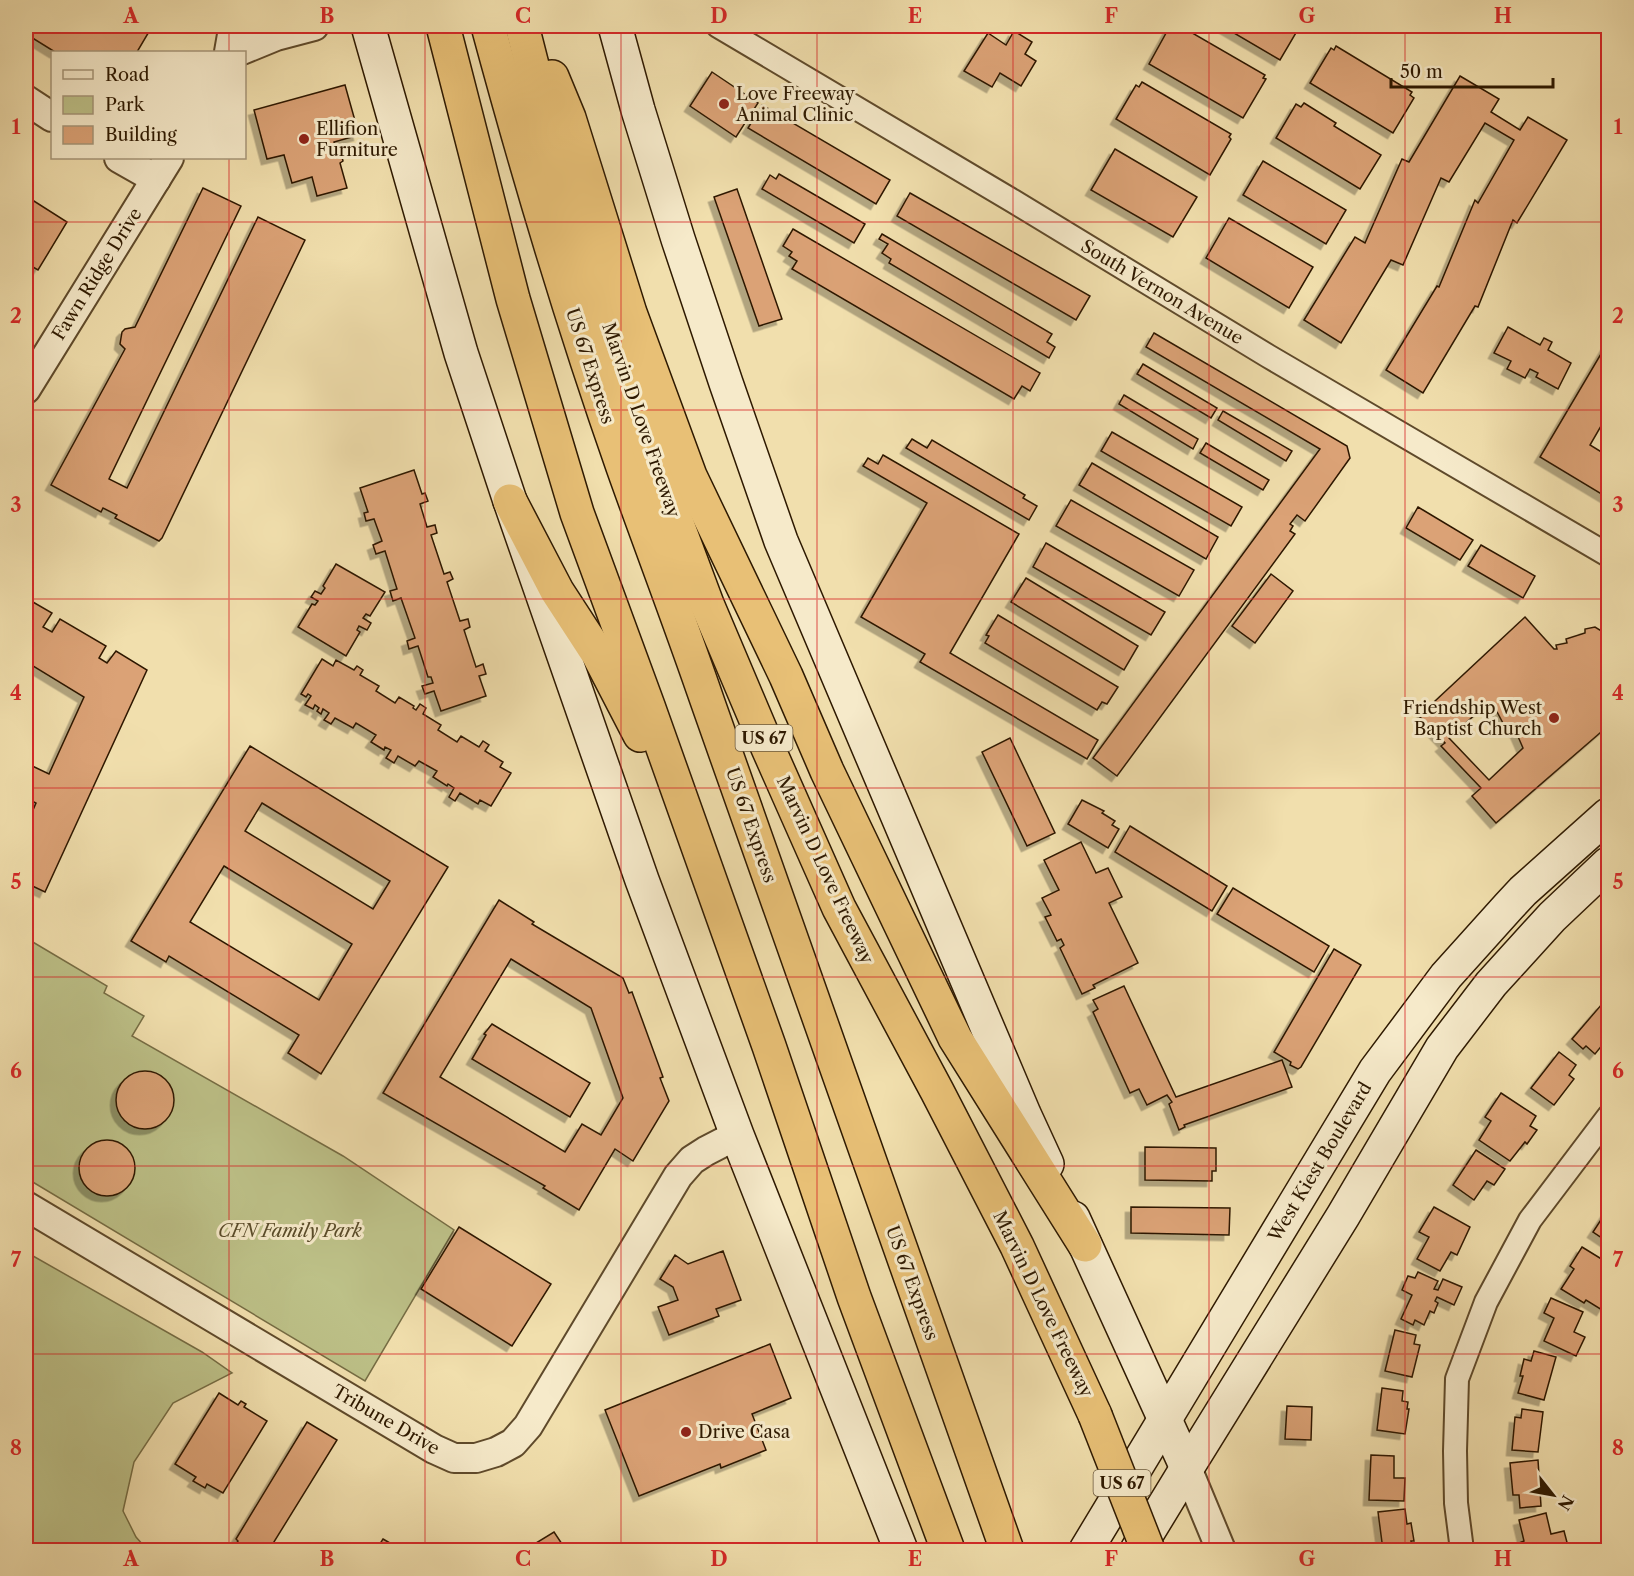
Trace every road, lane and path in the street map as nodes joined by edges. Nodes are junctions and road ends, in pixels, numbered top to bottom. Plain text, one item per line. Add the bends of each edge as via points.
1 (235, 26) edge
2 (314, 26) edge
3 (368, 26) edge
4 (443, 26) edge
5 (488, 26) edge
6 (522, 26) edge
7 (529, 26) edge
8 (615, 26) edge
9 (718, 26) edge
10 (229, 51) edge
11 (239, 51) edge
12 (26, 100) edge
13 (51, 116) edge
14 (123, 159) edge
15 (162, 168) edge
16 (26, 389) edge
17 (510, 501) junction
18 (1608, 555) edge
19 (1606, 822) edge
20 (691, 825) junction
21 (1608, 864) edge
22 (1523, 891) junction
23 (1552, 916) junction
24 (1608, 1117) edge
25 (737, 1135) junction
26 (1303, 1191) junction
27 (26, 1206) edge
28 (1343, 1216) junction
29 (1085, 1245) junction
30 (1166, 1419) junction
31 (1187, 1468) junction
32 (901, 1551) edge
33 (948, 1551) edge
34 (1007, 1551) edge
35 (1086, 1551) edge
36 (1137, 1551) edge
37 (1148, 1551) edge
38 (1221, 1551) edge
39 (1462, 1551) edge

1 - 10 street
2 - 11 street
3 - 17 main road via 461,352
4 - 20 highway via 513,299 577,513
5 - 34 highway, US 67 Express via 516,130 623,466
6 - 37 highway, Marvin D Love Freeway / US 67, bridge via 602,310 707,604 839,908 1017,1246 1095,1414
7 - 29 highway via 570,118 630,313 690,476 955,1038
8 - 29 main road via 678,238 782,541 1024,1114
9 - 18 street, South Vernon Avenue
12 - 13 street
14 - 15 street
15 - 16 street, Fawn Ridge Drive
17 - 20 highway
17 - 25 main road via 642,880
19 - 22 main road, West Kiest Boulevard
20 - 33 highway via 854,1296
21 - 23 main road
22 - 23 main road
22 - 26 main road, West Kiest Boulevard via 1446,976 1375,1071
23 - 28 main road via 1491,984 1442,1048
24 - 39 street via 1530,1220 1486,1302 1457,1379 1455,1482
25 - 27 street, Tribune Drive via 692,1160 678,1176 528,1426 513,1443 476,1458 454,1458 434,1449
25 - 32 main road
26 - 28 main road
26 - 30 main road, West Kiest Boulevard
28 - 31 main road
29 - 30 main road
30 - 31 main road
30 - 35 main road, West Kiest Boulevard
31 - 36 main road
31 - 38 street

